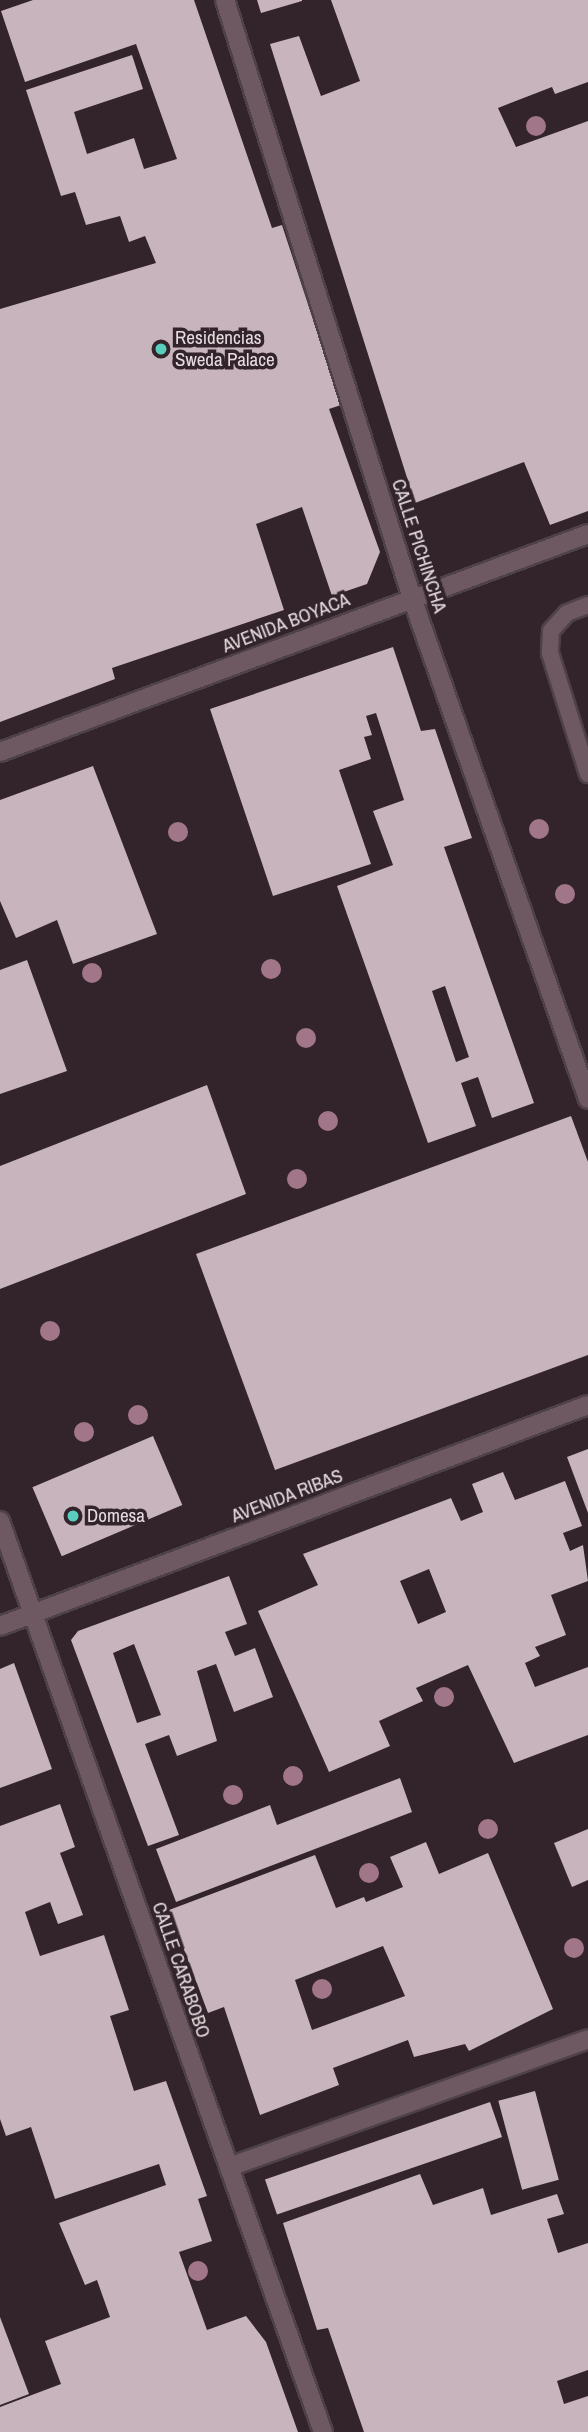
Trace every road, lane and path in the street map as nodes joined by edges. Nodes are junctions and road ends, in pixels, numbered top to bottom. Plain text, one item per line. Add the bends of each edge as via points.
1 (225, 0) edge
2 (588, 534) edge
3 (412, 598) junction
4 (588, 605) edge
5 (0, 752) edge
6 (588, 774) edge
7 (588, 1099) edge
8 (588, 1405) edge
9 (0, 1521) edge
10 (33, 1615) junction
11 (0, 1626) edge
12 (588, 2039) edge
13 (229, 2167) junction
14 (323, 2432) edge

1 - 3 street, CALLE PICHINCHA
2 - 3 street, AVENIDA BOYACA
3 - 5 street, AVENIDA BOYACA
3 - 7 street, CALLE PICHINCHA
4 - 6 lane via 567,613 551,631 550,653
8 - 10 street, AVENIDA RIBAS
9 - 10 street, CALLE CARABOBO
10 - 11 street, AVENIDA RIBAS
10 - 13 street, CALLE CARABOBO
12 - 13 street
13 - 14 street, CALLE CARABOBO

